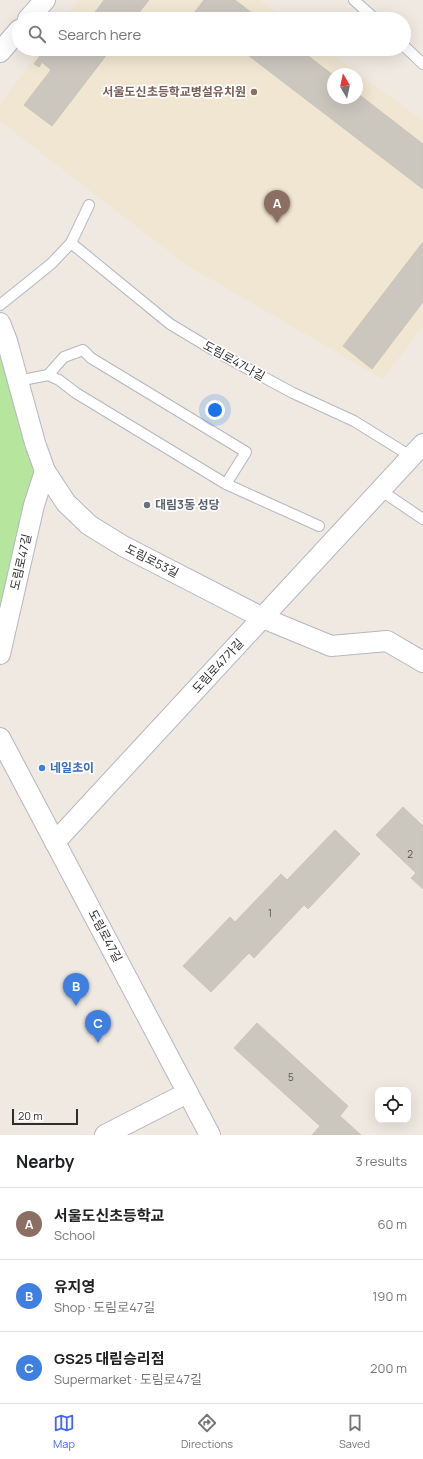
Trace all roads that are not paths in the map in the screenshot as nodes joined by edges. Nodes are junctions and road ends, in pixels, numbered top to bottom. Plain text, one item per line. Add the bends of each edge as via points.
1 (44, 0) edge
2 (354, 0) edge
3 (34, 12) edge
4 (367, 12) edge
5 (12, 38) edge
6 (0, 52) edge
7 (411, 53) edge
8 (423, 64) edge
9 (89, 206) dead end
10 (71, 244) junction
11 (0, 305) edge
12 (0, 323) edge
13 (48, 375) junction
14 (18, 380) junction
15 (417, 451) edge
16 (45, 471) junction
17 (226, 484) junction
18 (380, 490) junction
19 (423, 519) edge
20 (319, 526) dead end
21 (263, 618) junction
22 (0, 654) edge
23 (423, 662) edge
24 (1, 744) edge
25 (55, 842) junction
26 (187, 1093) junction
27 (105, 1135) edge
28 (210, 1135) edge

1 - 3 street
2 - 4 lane
5 - 6 street
7 - 8 lane
9 - 10 lane
10 - 11 lane via 51,264
10 - 15 lane, 도림로47나길 via 170,324 215,352 293,393
12 - 14 street, 도림로53길
13 - 14 lane
13 - 17 lane
13 - 17 lane via 64,357 83,350 91,358 246,452
14 - 16 street, 도림로53길
15 - 18 street, 도림로47가길
16 - 21 street, 도림로53길 via 66,503 89,524 123,546
16 - 22 street, 도림로47길 via 34,506
17 - 20 lane
18 - 19 lane
18 - 21 street, 도림로47가길
21 - 23 street, 도림로53길 via 331,646 387,641
21 - 25 street, 도림로47가길
24 - 25 street, 도림로47길
25 - 26 street, 도림로47길
26 - 27 street
26 - 28 street, 도림로47길

